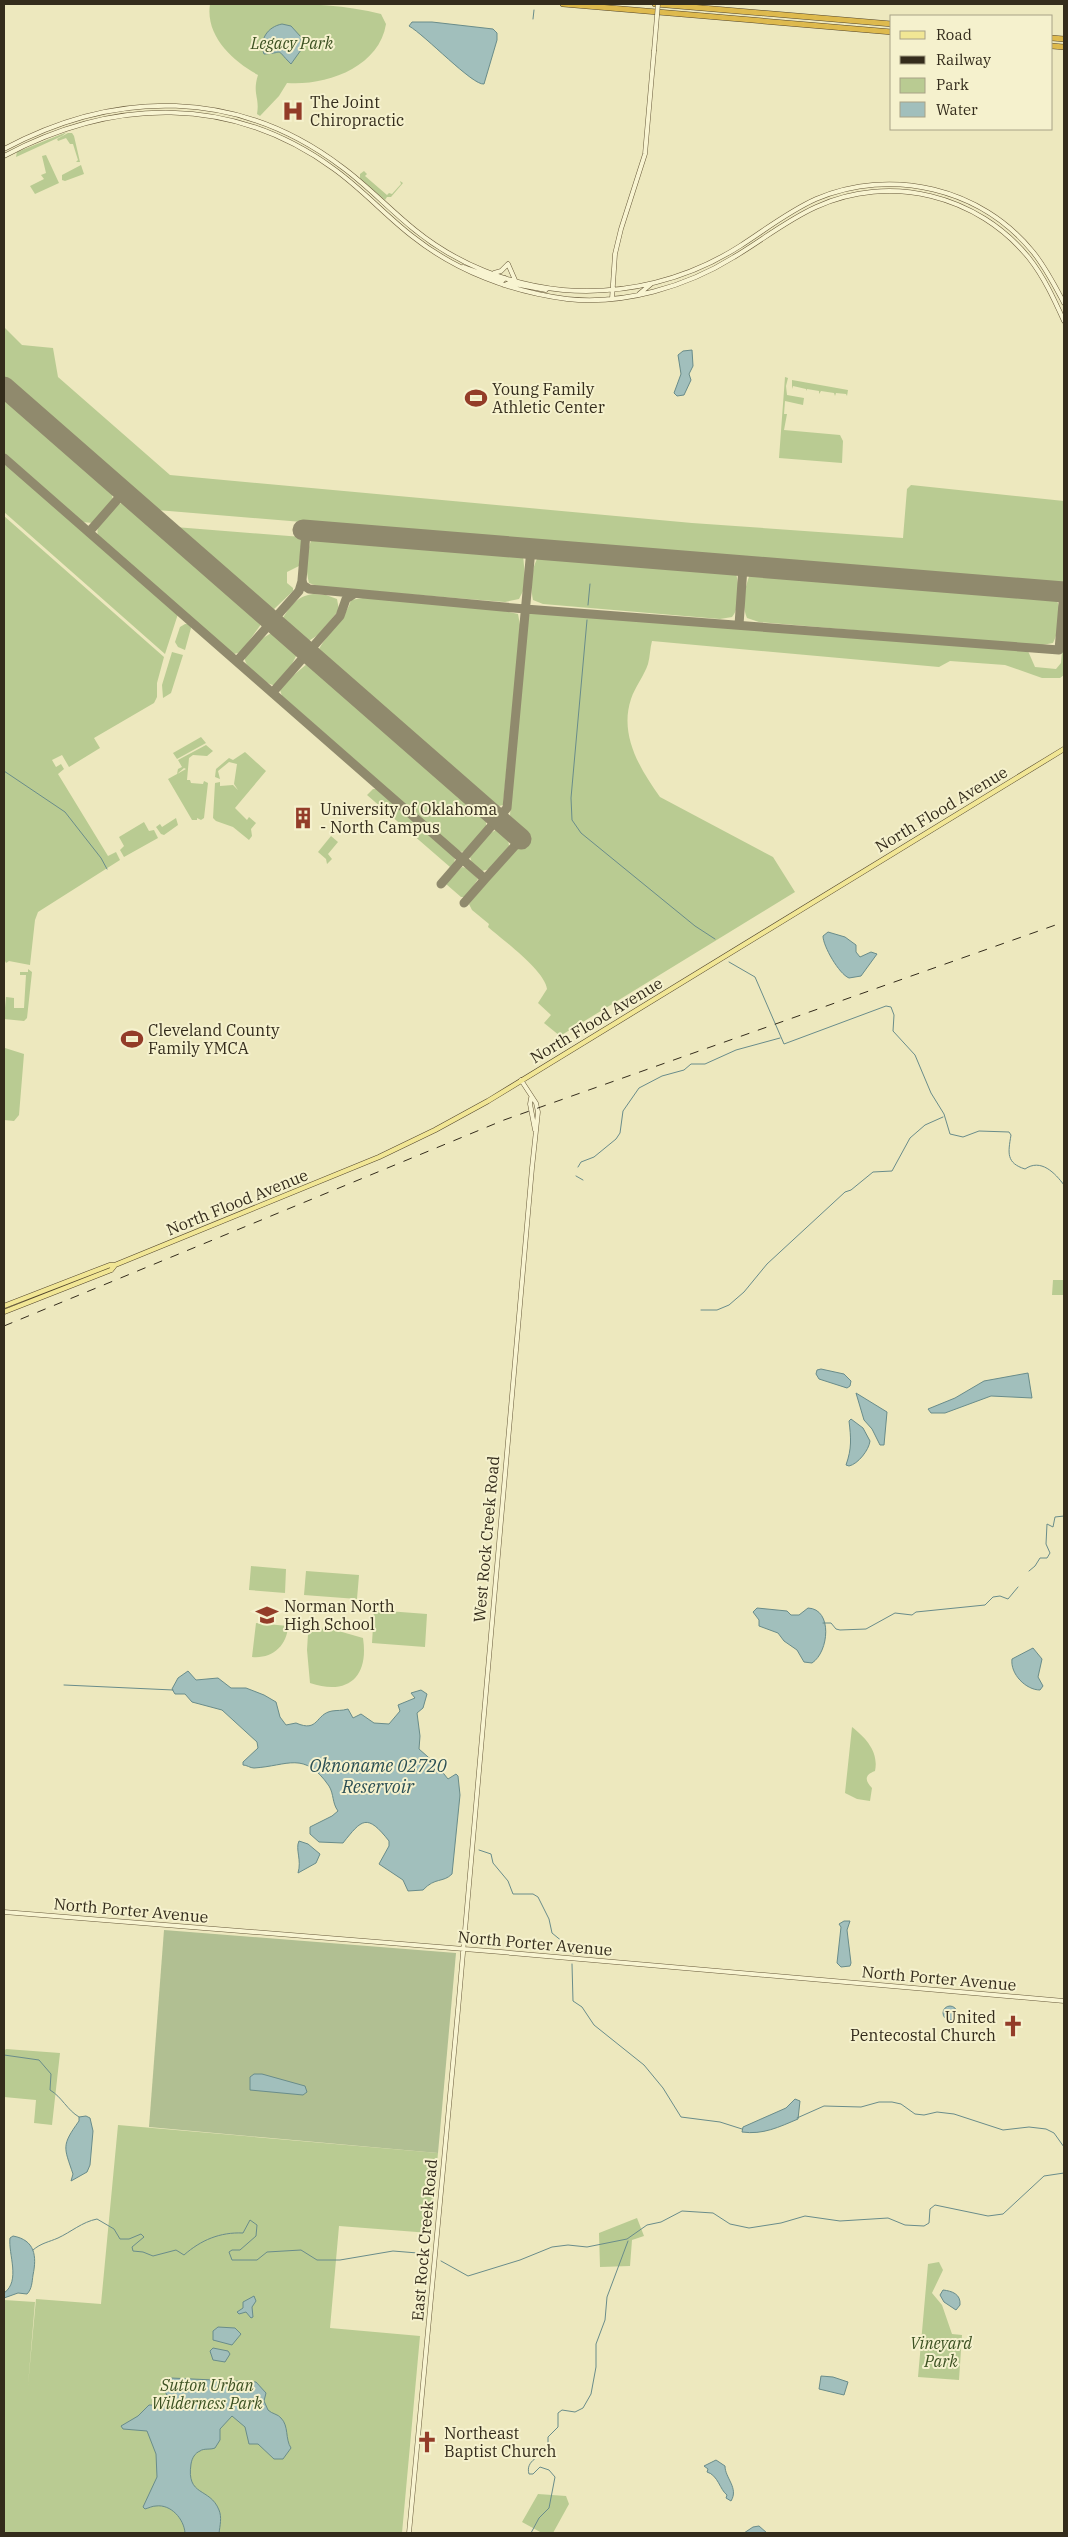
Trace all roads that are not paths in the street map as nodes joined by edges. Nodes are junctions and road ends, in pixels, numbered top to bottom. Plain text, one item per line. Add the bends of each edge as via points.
1 (563, 4) edge
2 (656, 4) edge
3 (890, 24) edge
4 (890, 32) edge
5 (4, 149) edge
6 (4, 156) edge
7 (508, 264) junction
8 (457, 266) junction
9 (492, 274) junction
10 (505, 278) junction
11 (515, 281) junction
12 (653, 283) junction
13 (504, 285) junction
14 (558, 289) junction
15 (613, 290) junction
16 (637, 295) junction
17 (612, 299) junction
18 (1064, 303) edge
19 (1060, 311) junction
20 (1064, 315) edge
21 (1064, 321) edge
22 (1064, 749) edge
23 (521, 1080) junction
24 (115, 1265) junction
25 (4, 1306) edge
26 (4, 1312) edge
27 (4, 1912) edge
28 (463, 1948) junction
29 (1064, 2001) edge
30 (409, 2533) edge

1 - 4 highway
2 - 3 highway
2 - 15 main road, bridge via 645,154 619,234
5 - 9 main road via 61,122 114,109 172,105 236,115 268,125 319,151 426,238 459,259
6 - 8 main road via 57,131 109,117 162,112 225,119 273,135 320,159 412,236
7 - 9 main road
7 - 10 main road
7 - 11 main road
8 - 10 main road via 502,281
8 - 13 main road
9 - 10 main road
10 - 11 main road
11 - 14 main road
12 - 15 main road
12 - 16 main road
12 - 18 main road via 714,261 818,198 859,186 899,184 952,194 997,218 1033,251
13 - 14 main road
13 - 17 main road via 566,299
14 - 15 main road
15 - 17 main road
16 - 17 main road
16 - 19 main road via 712,269 824,203 865,192 899,191 948,200 1000,228 1035,266
19 - 20 main road
19 - 21 main road
22 - 23 main road, North Flood Avenue
23 - 24 main road, North Flood Avenue via 417,1139
23 - 28 main road, West Rock Creek Road via 536,1102 538,1112
24 - 25 main road, North Flood Avenue
24 - 26 main road, North Flood Avenue via 111,1270
27 - 28 main road, North Porter Avenue
28 - 29 main road, North Porter Avenue
28 - 30 main road, East Rock Creek Road

